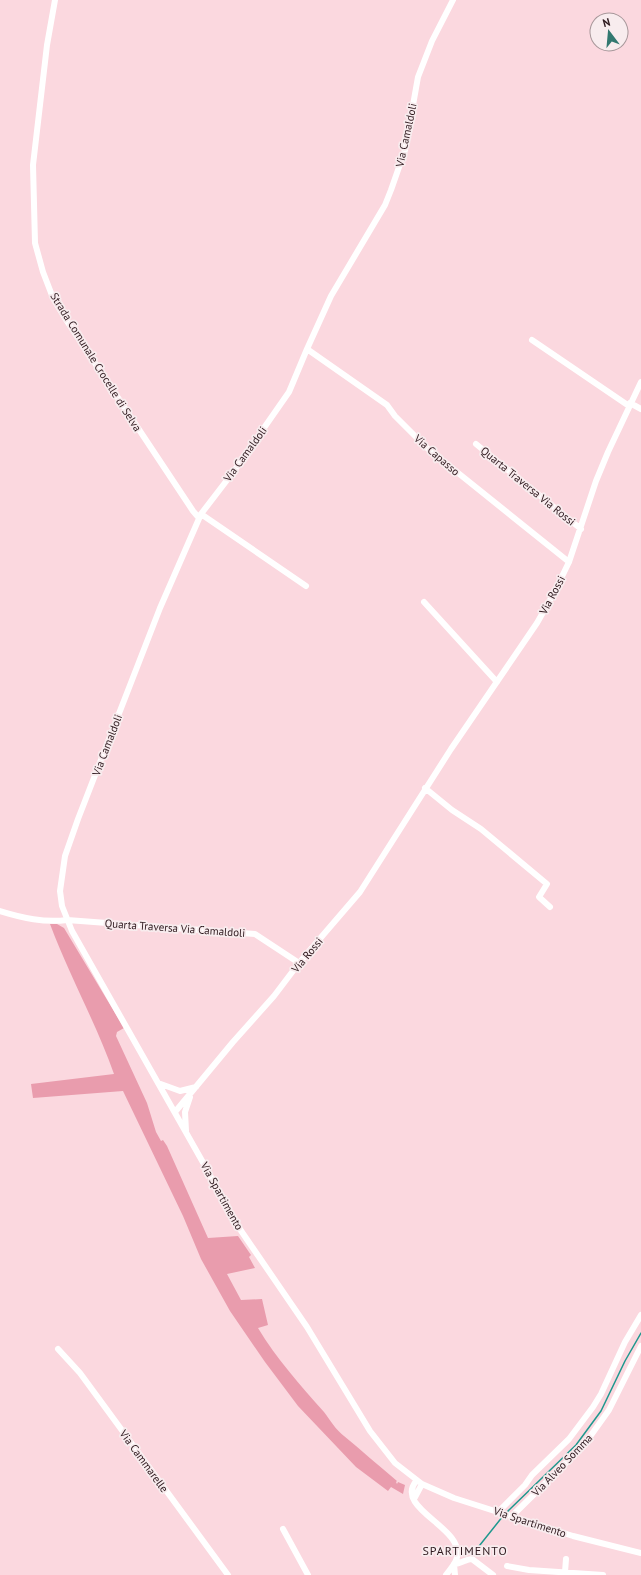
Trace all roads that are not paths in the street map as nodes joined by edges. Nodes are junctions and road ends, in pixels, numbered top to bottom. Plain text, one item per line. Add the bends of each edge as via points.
1 (55, 0) edge
2 (453, 0) edge
3 (532, 340) dead end
4 (307, 349) junction
5 (641, 382) edge
6 (629, 405) junction
7 (641, 409) edge
8 (476, 444) dead end
9 (200, 516) junction
10 (580, 529) junction
11 (569, 562) junction
12 (306, 586) dead end
13 (424, 602) dead end
14 (497, 682) junction
15 (425, 788) junction
16 (550, 907) dead end
17 (0, 911) edge
18 (67, 918) junction
19 (299, 963) junction
20 (158, 1083) junction
21 (196, 1087) junction
22 (191, 1093) junction
23 (175, 1112) junction
24 (186, 1132) junction
25 (641, 1315) edge
26 (641, 1346) edge
27 (58, 1349) dead end
28 (416, 1481) junction
29 (422, 1484) junction
30 (414, 1499) junction
31 (499, 1512) junction
32 (511, 1516) junction
33 (283, 1529) dead end
34 (641, 1553) edge
35 (566, 1559) dead end
36 (454, 1564) junction
37 (507, 1566) dead end
38 (564, 1574) edge
39 (228, 1575) edge
40 (308, 1575) edge
41 (446, 1575) edge
42 (455, 1575) edge
43 (493, 1575) edge
44 (603, 1575) edge

1 - 9 street, Strada Comunale Crocelle di Selva via 33,165 35,243 43,272 53,298 65,318 189,505
2 - 4 street, Via Camaldoli via 432,41 418,77 405,150 385,205 331,296
3 - 6 street
4 - 9 street, Via Camaldoli via 289,392
4 - 11 street, Via Capasso via 387,405 427,448
5 - 6 street, Via Rossi
6 - 7 street
6 - 10 street, Via Rossi via 596,480
8 - 10 street, Quarta Traversa Via Rossi
9 - 12 street, Strada Comunale Crocelle di Selva
9 - 18 street, Via Camaldoli via 160,608 65,856 60,891
10 - 11 street, Via Rossi
11 - 14 street, Via Rossi via 537,623
13 - 14 street
14 - 15 street, Via Rossi
15 - 16 street via 481,829 547,884 539,897
15 - 19 street, Via Rossi via 360,892
17 - 18 street, Quarta Traversa Via Camaldoli via 39,921 52,922
18 - 19 street, Quarta Traversa Via Camaldoli via 255,934
18 - 20 street, Via Spartimento
19 - 21 street, Via Rossi
20 - 21 street via 180,1091
20 - 23 street, Via Spartimento
21 - 22 street, Via Rossi
22 - 23 street, Via Rossi
22 - 24 street via 185,1112
23 - 24 street, Via Spartimento
24 - 28 street, Via Spartimento via 233,1219 307,1327 370,1431 395,1463
25 - 31 street via 593,1407 569,1439
26 - 32 street, Via Alveo Somma via 609,1410 584,1445
27 - 39 street, Via Cammarelle via 80,1373
28 - 29 street, Via Spartimento
28 - 30 street via 412,1487
29 - 30 street
29 - 31 street, Via Spartimento via 454,1498
30 - 36 street via 416,1505 453,1538 458,1548
31 - 32 street, Via Spartimento
32 - 34 street, Via Spartimento via 573,1536
33 - 40 street
35 - 38 street
36 - 41 street
36 - 42 street
36 - 43 street via 472,1559
37 - 38 street
38 - 44 street

